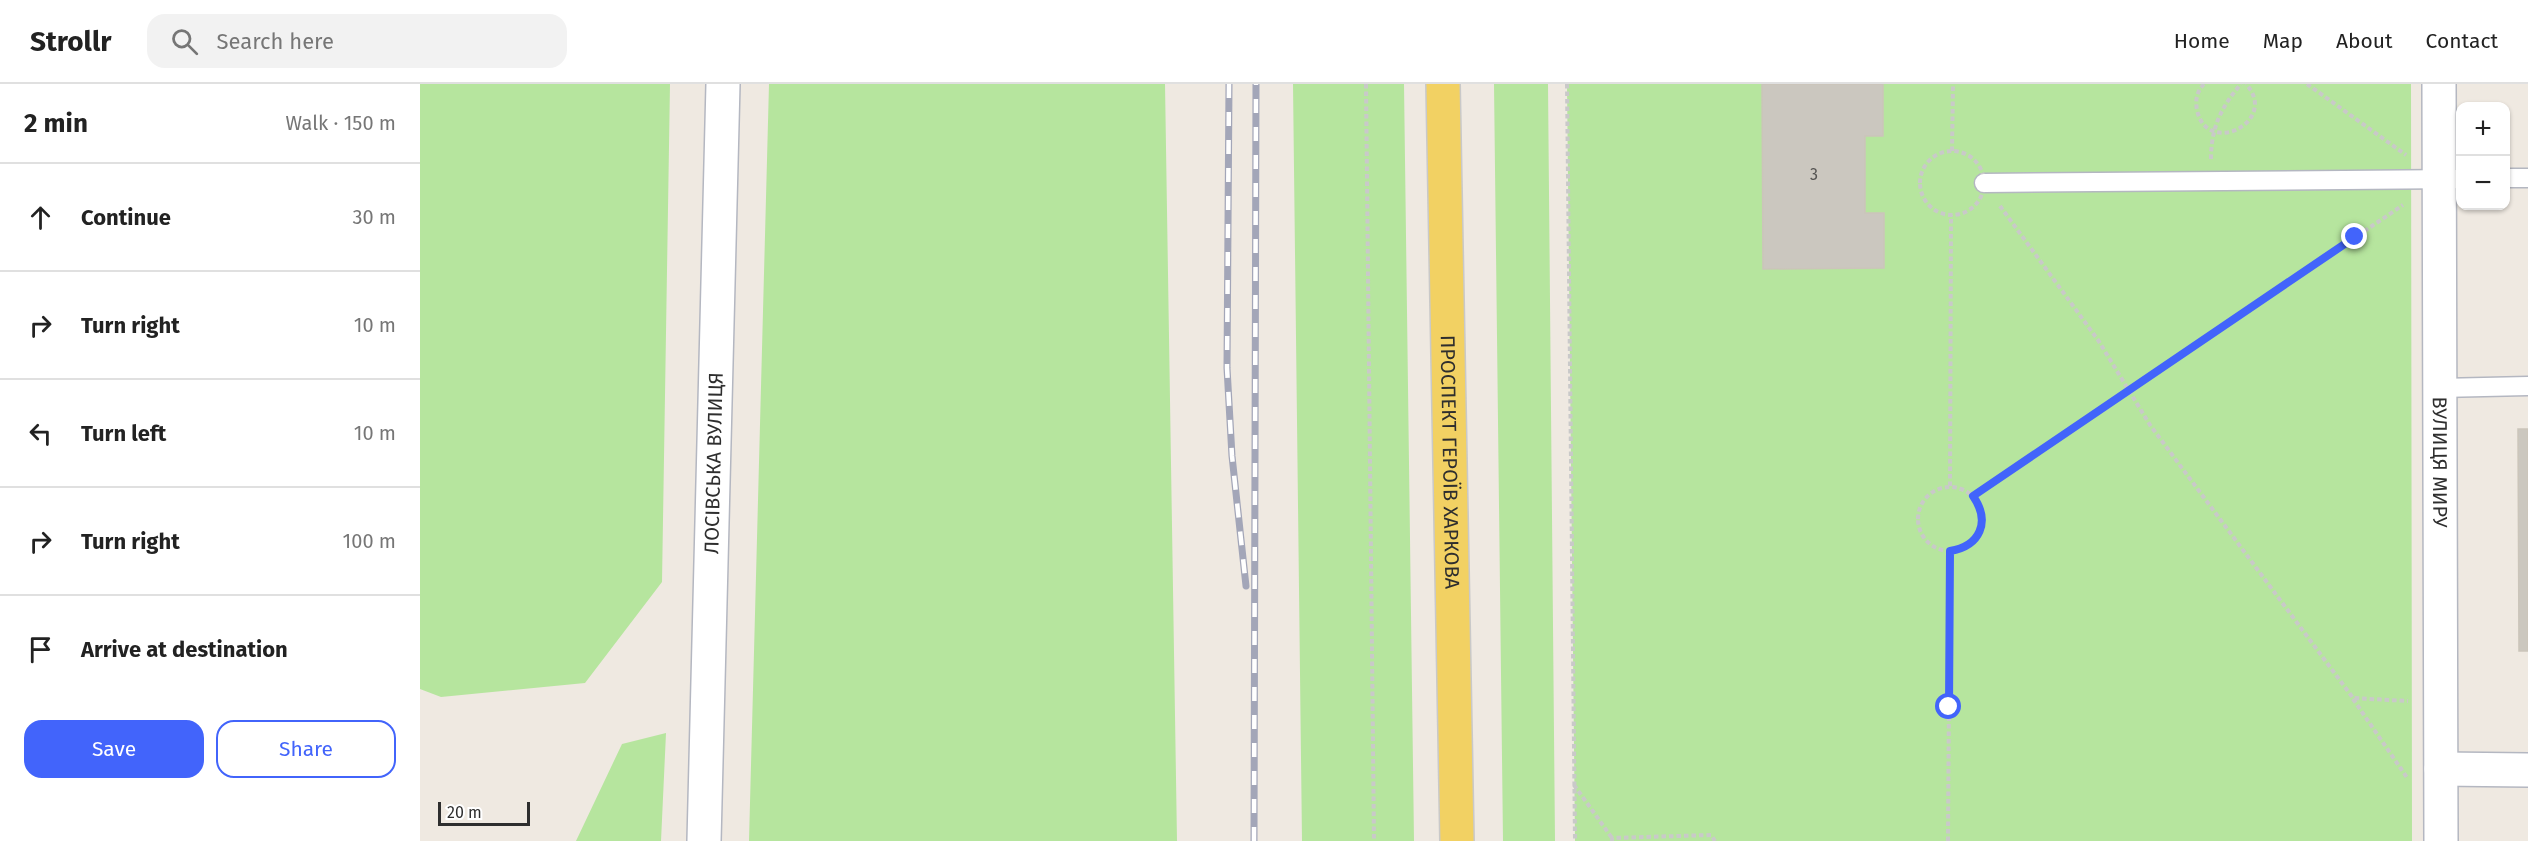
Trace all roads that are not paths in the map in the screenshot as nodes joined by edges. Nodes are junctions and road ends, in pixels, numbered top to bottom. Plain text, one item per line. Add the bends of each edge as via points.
1 (723, 84) edge
2 (1443, 84) edge
3 (2439, 84) edge
4 (2510, 178) edge
5 (2528, 178) edge
6 (2450, 179) edge
7 (1987, 188) road end
8 (2528, 386) edge
9 (2440, 388) junction
10 (2441, 769) junction
11 (2528, 770) edge
12 (704, 841) edge
13 (1456, 841) edge
14 (2441, 841) edge

1 - 12 street, ЛОСІВСЬКА ВУЛИЦЯ
2 - 13 main road, ПРОСПЕКТ ГЕРОЇВ ХАРКОВА
3 - 6 street, ВУЛИЦЯ МИРУ
4 - 5 lane
6 - 7 lane
6 - 9 street, ВУЛИЦЯ МИРУ
8 - 9 lane
9 - 10 street, ВУЛИЦЯ МИРУ
10 - 11 street
10 - 14 street, ВУЛИЦЯ МИРУ

